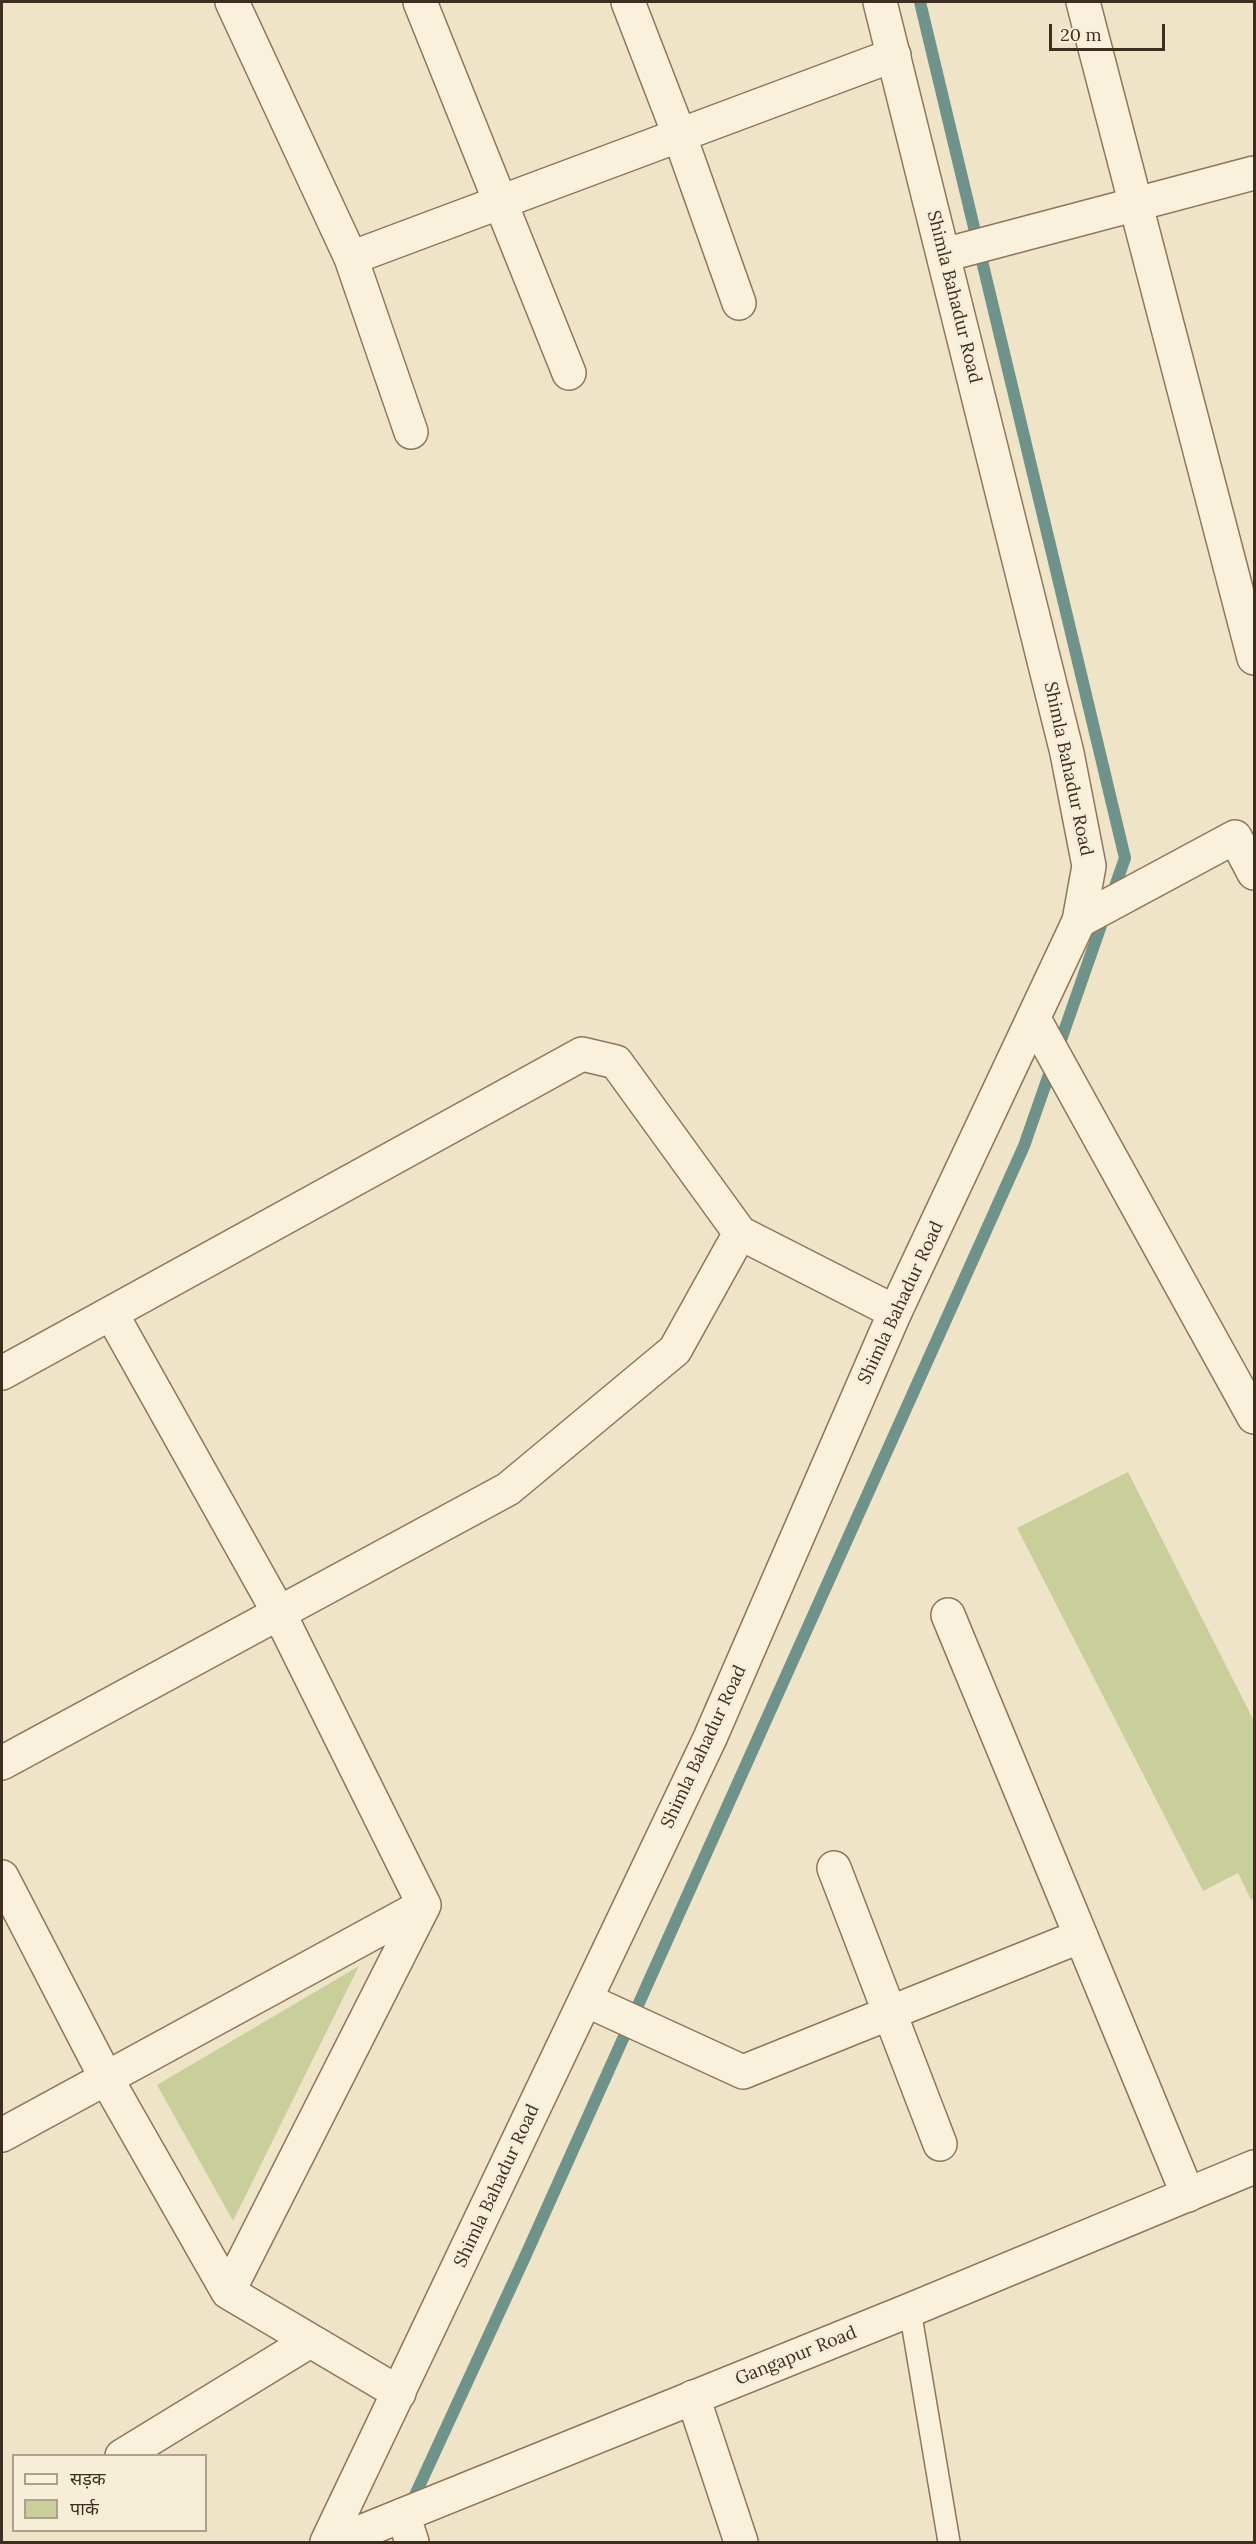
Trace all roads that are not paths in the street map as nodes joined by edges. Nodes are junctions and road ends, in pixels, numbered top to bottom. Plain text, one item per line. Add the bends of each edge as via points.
1 (232, 2) edge
2 (420, 2) edge
3 (628, 2) edge
4 (880, 2) edge
5 (1083, 2) edge
6 (894, 55) junction
7 (680, 134) junction
8 (1254, 173) edge
9 (501, 201) junction
10 (1136, 205) junction
11 (944, 255) junction
12 (351, 258) junction
13 (739, 303) dead end
14 (569, 373) dead end
15 (411, 432) dead end
16 (1254, 658) edge
17 (1254, 873) edge
18 (1079, 921) junction
19 (1034, 1019) junction
20 (740, 1233) junction
21 (895, 1312) junction
22 (111, 1313) junction
23 (2, 1374) edge
24 (1254, 1417) edge
25 (279, 1613) junction
26 (948, 1615) dead end
27 (2, 1763) edge
28 (834, 1868) dead end
29 (2, 1877) edge
30 (424, 1905) junction
31 (1081, 1936) junction
32 (586, 2000) junction
33 (888, 2013) junction
34 (106, 2078) junction
35 (2, 2135) edge
36 (940, 2144) dead end
37 (1254, 2167) edge
38 (1188, 2195) junction
39 (228, 2292) junction
40 (910, 2310) junction
41 (310, 2341) junction
42 (399, 2393) junction
43 (693, 2397) junction
44 (125, 2454) edge
45 (408, 2529) edge
46 (327, 2542) edge
47 (336, 2542) edge
48 (741, 2542) edge
49 (949, 2542) edge

1 - 12 street
2 - 9 street
3 - 7 street
4 - 6 street, Shimla Bahadur Road
5 - 10 street
6 - 7 street
6 - 11 street, Shimla Bahadur Road
7 - 9 street
7 - 13 street
8 - 10 street
9 - 12 street
9 - 14 street
10 - 11 street
10 - 16 street
11 - 18 street, Shimla Bahadur Road via 1067,753 1089,866
12 - 15 street
17 - 18 street via 1234,837
18 - 19 street, Shimla Bahadur Road
19 - 21 street, Shimla Bahadur Road
19 - 24 street
20 - 21 street
20 - 22 street via 616,1062 582,1054
20 - 25 street via 675,1350 508,1489
21 - 32 street, Shimla Bahadur Road via 710,1738
22 - 23 street
22 - 25 street
25 - 27 street
25 - 30 street
26 - 31 street
28 - 33 street
29 - 34 street
30 - 34 street
30 - 39 street
31 - 33 street
31 - 38 street
32 - 33 street via 743,2072
32 - 42 street, Shimla Bahadur Road
33 - 36 street
34 - 35 street
34 - 39 street
37 - 38 street, Gangapur Road
38 - 40 street, Gangapur Road
39 - 41 street
40 - 43 street, Gangapur Road
40 - 49 lane
41 - 42 street
41 - 44 street
42 - 46 street, Shimla Bahadur Road
43 - 45 street, Gangapur Road
43 - 48 street
45 - 47 street, Gangapur Road

